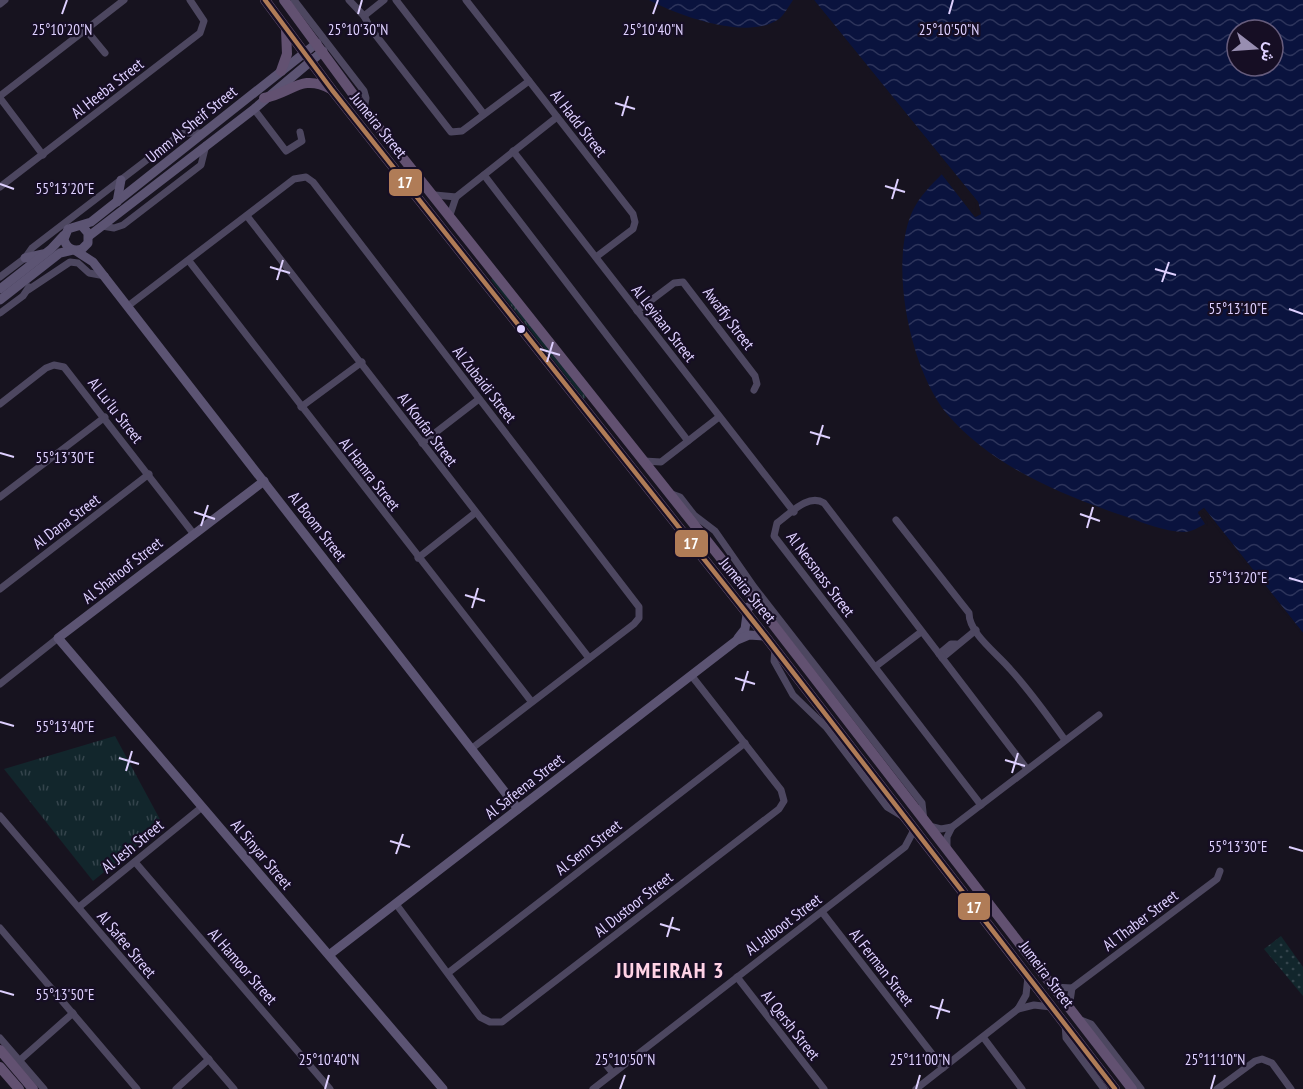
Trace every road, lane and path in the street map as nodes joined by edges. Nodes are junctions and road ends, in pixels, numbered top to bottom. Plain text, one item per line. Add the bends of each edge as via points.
1 (5, 0) edge
2 (124, 0) edge
3 (190, 0) edge
4 (265, 0) edge
5 (284, 0) edge
6 (294, 0) edge
7 (349, 0) edge
8 (384, 0) edge
9 (396, 0) edge
10 (466, 0) edge
11 (0, 4) edge
12 (364, 16) junction
13 (285, 26) junction
14 (86, 30) junction
15 (320, 47) junction
16 (105, 53) dead end
17 (308, 57) junction
18 (281, 71) junction
19 (529, 81) junction
20 (332, 90) junction
21 (0, 97) edge
22 (264, 98) junction
23 (254, 109) junction
24 (364, 109) junction
25 (483, 113) junction
26 (557, 117) junction
27 (300, 132) dead end
28 (203, 133) junction
29 (513, 151) junction
30 (43, 155) junction
31 (484, 175) junction
32 (121, 180) junction
33 (0, 187) edge
34 (435, 195) junction
35 (456, 196) junction
36 (117, 202) junction
37 (450, 215) junction
38 (247, 216) junction
39 (82, 226) junction
40 (64, 235) junction
41 (89, 239) junction
42 (74, 250) junction
43 (45, 254) junction
44 (596, 257) junction
45 (25, 258) junction
46 (189, 261) junction
47 (93, 262) junction
48 (30, 276) junction
49 (105, 276) junction
50 (0, 277) edge
51 (0, 289) edge
52 (28, 290) junction
53 (0, 300) edge
54 (128, 306) junction
55 (637, 311) junction
56 (0, 313) edge
57 (362, 362) junction
58 (754, 390) dead end
59 (479, 399) junction
60 (0, 404) edge
61 (302, 406) junction
62 (105, 417) junction
63 (719, 417) junction
64 (688, 441) junction
65 (422, 443) junction
66 (641, 460) junction
67 (661, 462) junction
68 (149, 474) junction
69 (264, 481) junction
70 (658, 482) junction
71 (666, 492) junction
72 (0, 497) edge
73 (794, 512) junction
74 (475, 513) junction
75 (896, 520) dead end
76 (193, 533) junction
77 (418, 558) junction
78 (738, 579) junction
79 (0, 589) edge
80 (728, 589) junction
81 (758, 604) junction
82 (747, 613) junction
83 (976, 630) junction
84 (921, 632) junction
85 (765, 636) junction
86 (58, 638) junction
87 (737, 640) junction
88 (940, 656) junction
89 (589, 658) junction
90 (875, 667) junction
91 (692, 675) junction
92 (0, 684) edge
93 (531, 701) junction
94 (1099, 715) dead end
95 (1065, 740) junction
96 (745, 742) junction
97 (471, 749) junction
98 (1027, 769) junction
99 (981, 805) junction
100 (202, 807) junction
101 (518, 809) junction
102 (0, 816) edge
103 (927, 823) junction
104 (952, 827) junction
105 (915, 828) junction
106 (928, 845) junction
107 (905, 847) junction
108 (947, 849) junction
109 (135, 861) junction
110 (1220, 871) dead end
111 (396, 904) junction
112 (79, 907) junction
113 (822, 912) junction
114 (0, 928) edge
115 (329, 955) junction
116 (448, 973) junction
117 (1028, 974) junction
118 (737, 977) junction
119 (1053, 987) junction
120 (1072, 987) junction
121 (1053, 1008) junction
122 (1069, 1008) junction
123 (1018, 1009) junction
124 (73, 1013) junction
125 (1078, 1019) junction
126 (1065, 1024) junction
127 (983, 1037) junction
128 (0, 1038) edge
129 (0, 1050) edge
130 (599, 1056) dead end
131 (208, 1059) junction
132 (20, 1060) junction
133 (0, 1067) edge
134 (943, 1068) junction
135 (612, 1072) junction
136 (19, 1089) edge
137 (33, 1089) edge
138 (44, 1089) edge
139 (137, 1089) edge
140 (176, 1089) edge
141 (234, 1089) edge
142 (330, 1089) edge
143 (443, 1089) edge
144 (593, 1089) edge
145 (824, 1089) edge
146 (916, 1089) edge
147 (1022, 1089) edge
148 (1104, 1089) edge
149 (1115, 1089) edge
150 (1132, 1089) edge
151 (1142, 1089) edge
152 (1217, 1089) edge
153 (1291, 1089) edge

1 - 11 street
2 - 14 street
3 - 30 street, Al Heeba Street via 204,21 200,33
4 - 13 main road, Jumeira Street
5 - 15 main road, Jumeira Street
6 - 24 street via 364,91
7 - 12 street
8 - 12 street
9 - 25 street
10 - 19 street, Al Hadd Street
12 - 25 street via 449,130 460,132
13 - 17 main road, Jumeira Street
13 - 18 main road via 288,45
14 - 16 street
14 - 21 street
15 - 17 street, Umm Al Sheif Street
15 - 24 main road, Jumeira Street
17 - 18 street, Umm Al Sheif Street
17 - 20 main road, Jumeira Street
17 - 22 street, Umm Al Sheif Street
18 - 28 street, Umm Al Sheif Street
19 - 25 street
19 - 26 street, Al Hadd Street
20 - 22 main road via 306,82
20 - 80 main road, Jumeira Street
21 - 30 street
22 - 23 street, Umm Al Sheif Street
23 - 27 street via 286,151 302,141
23 - 41 street, Umm Al Sheif Street
24 - 34 main road, Jumeira Street
26 - 29 street
26 - 44 street, Al Hadd Street via 635,219 633,229
28 - 32 street via 180,135
28 - 36 street, Umm Al Sheif Street
29 - 31 street
29 - 44 street, Al Leyiaan Street
30 - 33 street, Al Heeba Street
31 - 35 street
31 - 64 street
32 - 36 street
32 - 45 street via 32,248
34 - 35 street
34 - 37 main road, Jumeira Street
35 - 37 street
36 - 39 street, Umm Al Sheif Street
37 - 66 main road, Jumeira Street
38 - 46 street, Al Zubaidi Street
38 - 57 street, Al Koufar Street
38 - 59 street, Al Zubaidi Street via 294,179 310,179
39 - 40 street via 71,227
39 - 41 street
40 - 42 street via 65,243
40 - 43 street
41 - 42 street via 85,248
41 - 47 street, Al Boom Street
42 - 47 street, Al Boom Street
42 - 48 street via 60,254
43 - 45 street
43 - 51 street
44 - 55 street, Al Leyiaan Street
45 - 50 street
46 - 54 street, Al Zubaidi Street
46 - 61 street, Al Hamra Street
47 - 49 street, Al Boom Street
48 - 52 street
48 - 53 street
49 - 52 street via 89,273 78,263 70,262
49 - 54 street, Al Boom Street
52 - 56 street
54 - 69 street, Al Boom Street
55 - 58 street, Awaffy Street via 674,283 684,282 755,376
55 - 63 street, Al Leyiaan Street
57 - 61 street
57 - 65 street, Al Koufar Street
59 - 65 street
59 - 89 street, Al Zubaidi Street via 639,607 639,618 634,624
60 - 62 street, Al Lu'lu Street via 46,368 58,365 67,369
61 - 77 street, Al Hamra Street
62 - 68 street, Al Lu'lu Street
62 - 72 street
63 - 64 street
63 - 73 street, Al Leyiaan Street
64 - 67 street
65 - 74 street, Al Koufar Street
66 - 67 street
66 - 70 main road, Jumeira Street
67 - 70 street
68 - 76 street, Al Lu'lu Street
68 - 79 street, Al Dana Street
69 - 76 street, Al Shahoof Street
69 - 97 street, Al Boom Street
70 - 71 main road, Jumeira Street
71 - 78 main road, Jumeira Street
71 - 103 street via 680,497 694,515 715,531 922,803
73 - 84 street, Al Nessnass Street via 812,499 824,503
73 - 90 street, Al Nessnass Street via 777,524 774,536
74 - 77 street
74 - 89 street, Al Koufar Street
75 - 83 street via 969,613
76 - 86 street, Al Shahoof Street
77 - 93 street, Al Hamra Street
78 - 80 main road via 736,588
78 - 81 main road, Jumeira Street
80 - 82 main road, Jumeira Street
81 - 82 street via 750,605
81 - 103 main road, Jumeira Street
82 - 85 main road, Jumeira Street
82 - 87 street via 745,629
83 - 88 street via 952,643
83 - 95 street
84 - 88 street, Al Nessnass Street
84 - 90 street
85 - 87 street, Al Safeena Street via 750,635
85 - 105 main road, Jumeira Street
86 - 92 street, Al Shahoof Street
86 - 100 street, Al Sinyar Street
87 - 91 street, Al Safeena Street
88 - 98 street, Al Nessnass Street
89 - 93 street, Al Zubaidi Street
90 - 99 street, Al Nessnass Street
91 - 96 street, Al Dustoor Street
91 - 101 street, Al Safeena Street
93 - 97 street, Al Zubaidi Street
94 - 95 street
95 - 98 street
96 - 116 street, Al Senn Street
96 - 116 street, Al Dustoor Street via 783,793 783,804 771,816 502,1022 480,1017
97 - 101 street, Al Boom Street
98 - 99 street
99 - 104 street
100 - 109 street, Al Jesh Street
100 - 115 street, Al Sinyar Street
101 - 111 street, Al Safeena Street
102 - 112 street, Al Safee Street
103 - 104 street via 941,829
103 - 108 main road, Jumeira Street
104 - 108 street
105 - 106 main road, Jumeira Street
105 - 107 street, Al Jalboot Street
106 - 107 street
106 - 117 main road, Jumeira Street
107 - 113 street, Al Jalboot Street
108 - 119 main road, Jumeira Street
109 - 112 street, Al Jesh Street
109 - 142 street, Al Hamoor Street
110 - 120 street, Al Thaber Street via 1217,879
111 - 115 street, Al Safeena Street
111 - 116 street, Al Dustoor Street
112 - 131 street, Al Safee Street
113 - 118 street, Al Jalboot Street
113 - 134 street, Al Ferman Street
114 - 124 street
115 - 143 street, Al Sinyar Street
117 - 121 main road, Jumeira Street
117 - 123 street via 1026,995
118 - 135 street, Al Jalboot Street
118 - 145 street, Al Qersh Street
119 - 120 street
119 - 122 main road, Jumeira Street
120 - 122 street
121 - 123 street via 1034,1005
121 - 126 main road, Jumeira Street
122 - 125 main road, Jumeira Street
123 - 127 street
124 - 132 street
124 - 139 street
125 - 150 main road, Jumeira Street
125 - 151 street via 1091,1024
126 - 148 street via 1066,1038
126 - 149 main road, Jumeira Street
127 - 134 street
127 - 147 street
128 - 132 street
129 - 137 main road
130 - 135 street
131 - 140 street
131 - 141 street, Al Safee Street
132 - 138 street
133 - 136 main road
134 - 146 street
135 - 144 street, Al Jalboot Street
152 - 153 street via 1262,1059 1272,1064

